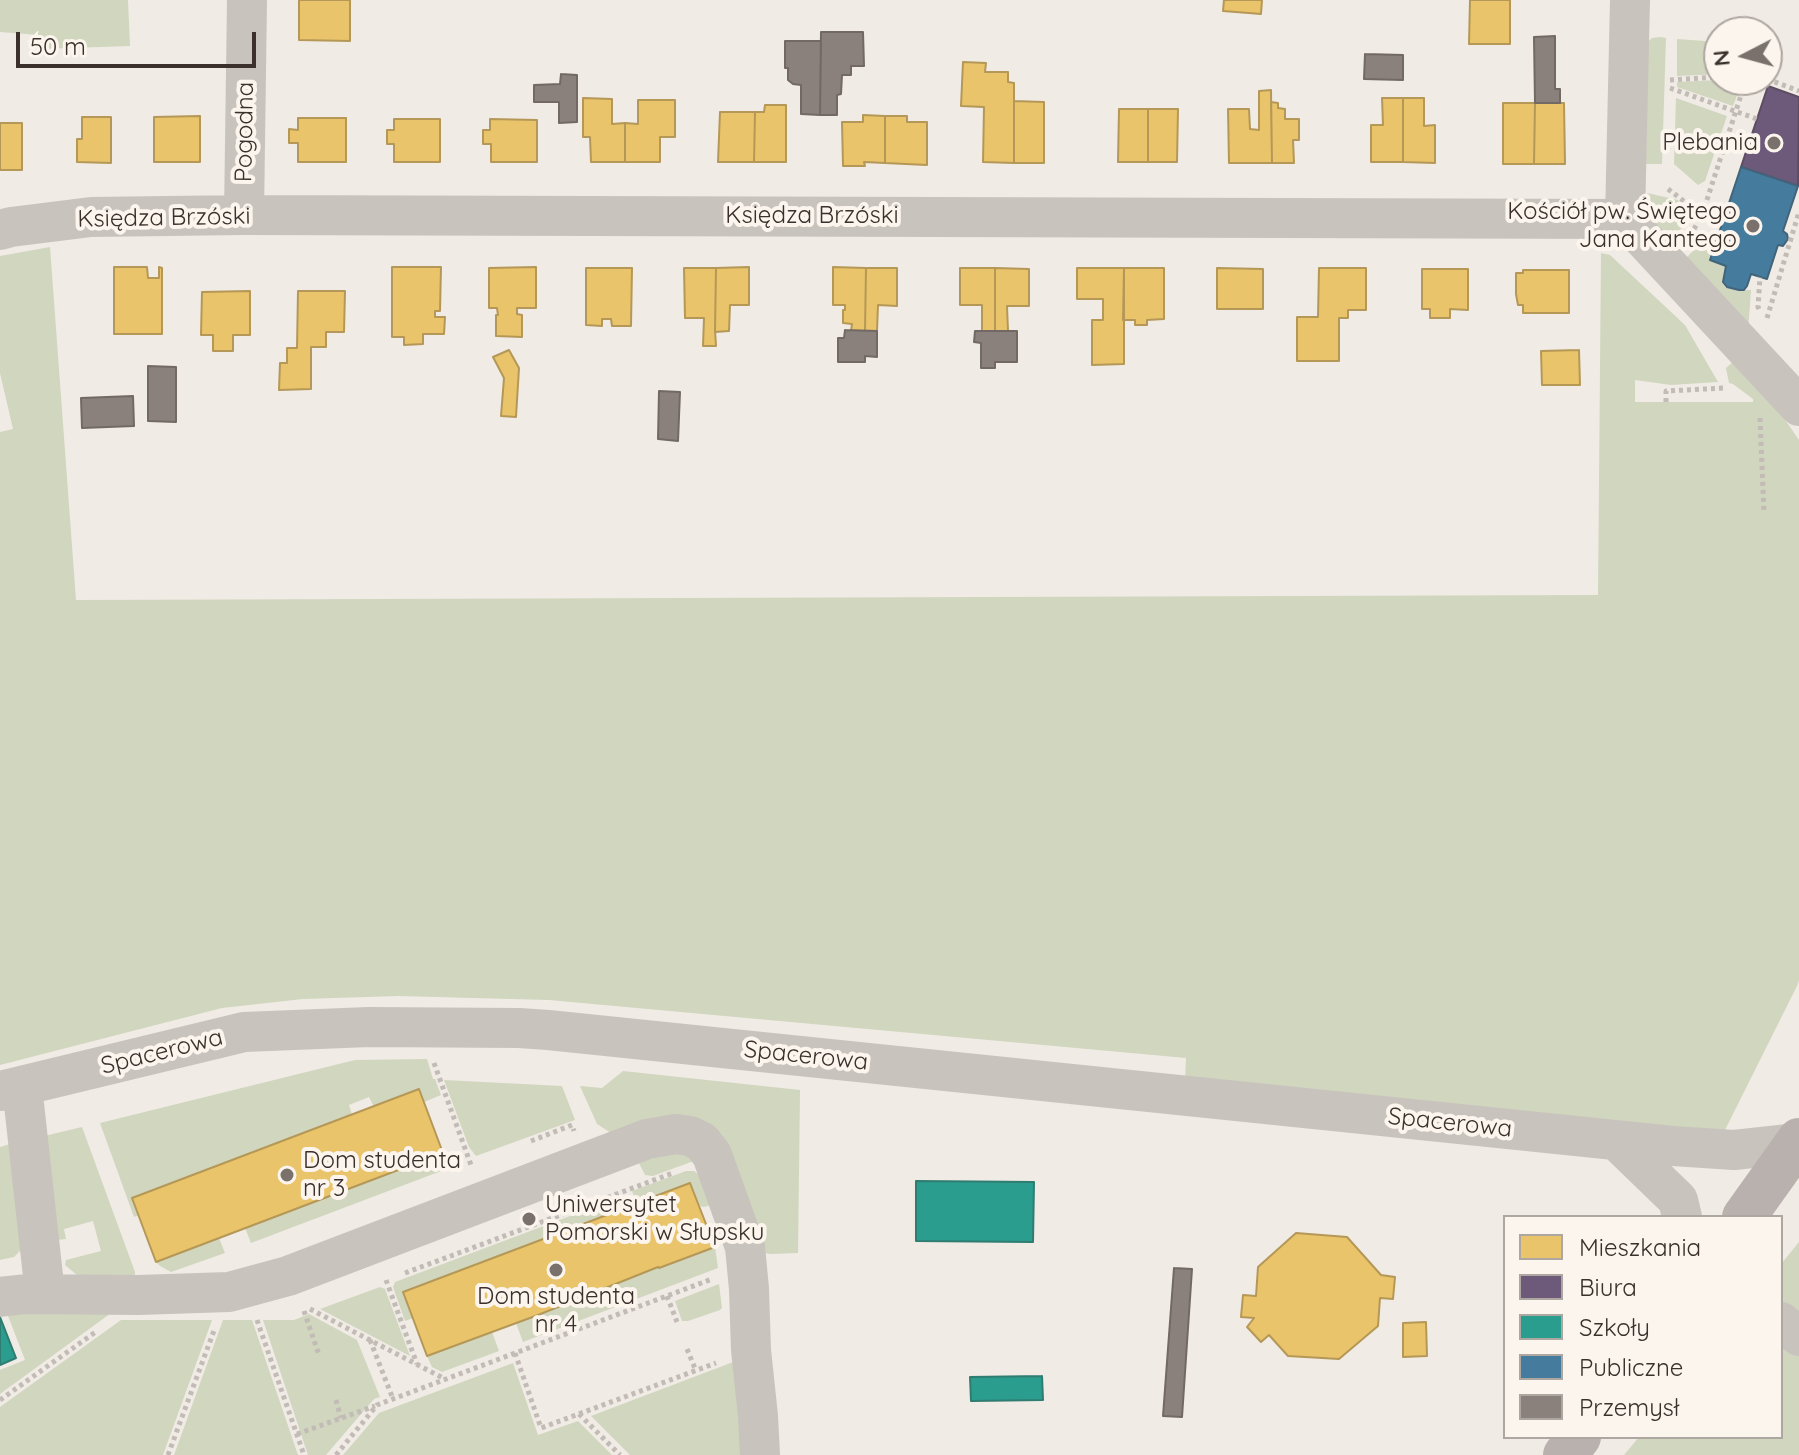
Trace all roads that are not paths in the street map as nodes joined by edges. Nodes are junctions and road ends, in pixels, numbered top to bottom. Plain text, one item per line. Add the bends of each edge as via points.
1 (247, 0) edge
2 (1630, 0) edge
3 (244, 215) junction
4 (1625, 219) junction
5 (0, 230) edge
6 (1799, 406) edge
7 (11, 1088) edge
8 (1616, 1140) junction
9 (1798, 1141) edge
10 (1682, 1215) edge
11 (1745, 1215) edge
12 (45, 1294) junction
13 (0, 1297) edge
14 (1783, 1324) edge
15 (1799, 1336) edge
16 (1577, 1439) edge
17 (760, 1455) edge
18 (1565, 1455) edge

1 - 3 street, Pogodna
2 - 4 street
3 - 4 street, Księdza Brzóski
3 - 5 street, Księdza Brzóski via 91,217
4 - 6 street
7 - 8 street, Spacerowa via 244,1032 519,1028
7 - 12 street
8 - 9 street, Spacerowa via 1734,1150
8 - 10 street via 1678,1200
9 - 11 main road
12 - 13 street
12 - 17 street via 229,1292 288,1276 647,1139 690,1136 712,1155 745,1247
14 - 15 street
16 - 18 main road

